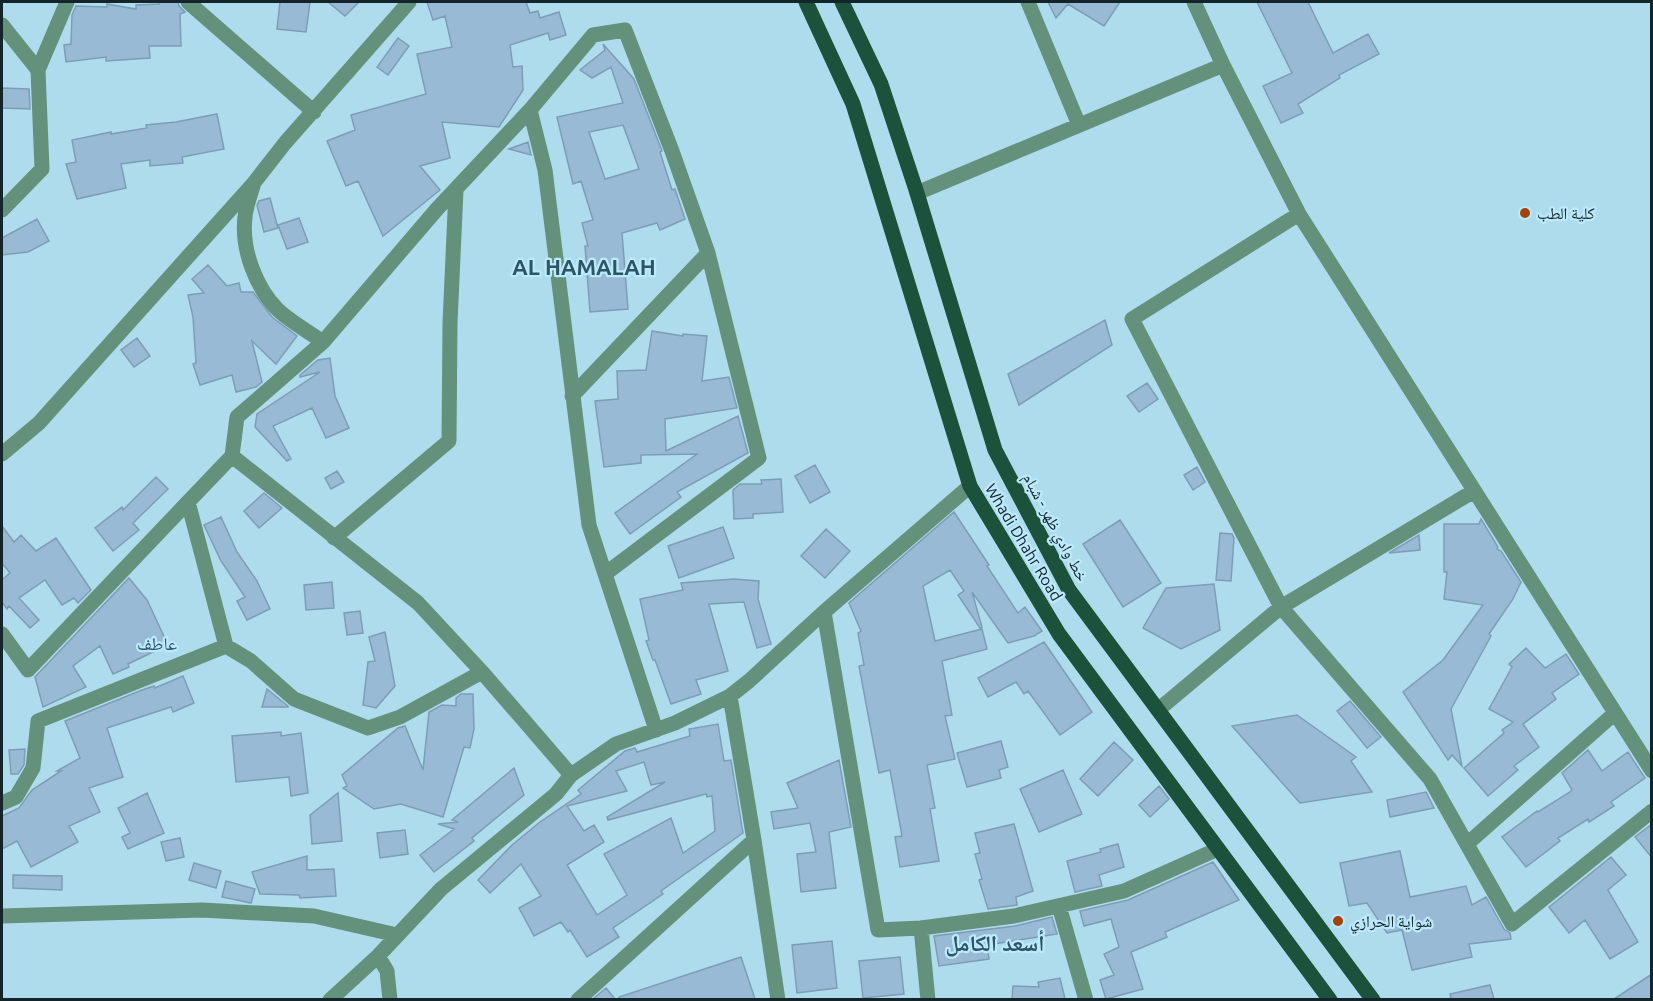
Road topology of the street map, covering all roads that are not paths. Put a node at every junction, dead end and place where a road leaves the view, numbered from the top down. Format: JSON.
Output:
{"nodes":[{"id":1,"x":67,"y":2,"type":"edge"},
{"id":2,"x":188,"y":2,"type":"edge"},
{"id":3,"x":409,"y":2,"type":"edge"},
{"id":4,"x":806,"y":2,"type":"edge"},
{"id":5,"x":842,"y":2,"type":"edge"},
{"id":6,"x":1028,"y":2,"type":"edge"},
{"id":7,"x":1194,"y":2,"type":"edge"},
{"id":8,"x":2,"y":25,"type":"edge"},
{"id":9,"x":1223,"y":65,"type":"junction"},
{"id":10,"x":38,"y":70,"type":"junction"},
{"id":11,"x":530,"y":110,"type":"junction"},
{"id":12,"x":314,"y":112,"type":"junction"},
{"id":13,"x":1079,"y":125,"type":"junction"},
{"id":14,"x":253,"y":184,"type":"junction"},
{"id":15,"x":456,"y":190,"type":"junction"},
{"id":16,"x":917,"y":193,"type":"junction"},
{"id":17,"x":2,"y":210,"type":"edge"},
{"id":18,"x":1299,"y":214,"type":"junction"},
{"id":19,"x":708,"y":253,"type":"junction"},
{"id":20,"x":323,"y":342,"type":"junction"},
{"id":21,"x":572,"y":396,"type":"junction"},
{"id":22,"x":2,"y":454,"type":"edge"},
{"id":23,"x":232,"y":456,"type":"junction"},
{"id":24,"x":970,"y":486,"type":"junction"},
{"id":25,"x":1474,"y":491,"type":"junction"},
{"id":26,"x":188,"y":501,"type":"junction"},
{"id":27,"x":334,"y":538,"type":"junction"},
{"id":28,"x":605,"y":574,"type":"junction"},
{"id":29,"x":1281,"y":607,"type":"junction"},
{"id":30,"x":824,"y":612,"type":"junction"},
{"id":31,"x":2,"y":634,"type":"edge"},
{"id":32,"x":226,"y":646,"type":"junction"},
{"id":33,"x":482,"y":672,"type":"junction"},
{"id":34,"x":730,"y":696,"type":"junction"},
{"id":35,"x":1158,"y":710,"type":"junction"},
{"id":36,"x":1615,"y":713,"type":"junction"},
{"id":37,"x":656,"y":730,"type":"junction"},
{"id":38,"x":1652,"y":771,"type":"edge"},
{"id":39,"x":571,"y":776,"type":"junction"},
{"id":40,"x":2,"y":804,"type":"edge"},
{"id":41,"x":1652,"y":811,"type":"edge"},
{"id":42,"x":754,"y":840,"type":"junction"},
{"id":43,"x":1467,"y":844,"type":"junction"},
{"id":44,"x":1218,"y":849,"type":"junction"},
{"id":45,"x":1059,"y":906,"type":"junction"},
{"id":46,"x":2,"y":916,"type":"edge"},
{"id":47,"x":921,"y":928,"type":"junction"},
{"id":48,"x":397,"y":935,"type":"junction"},
{"id":49,"x":378,"y":956,"type":"junction"},
{"id":50,"x":330,"y":999,"type":"edge"},
{"id":51,"x":390,"y":999,"type":"edge"},
{"id":52,"x":578,"y":999,"type":"edge"},
{"id":53,"x":778,"y":999,"type":"edge"},
{"id":54,"x":928,"y":999,"type":"edge"},
{"id":55,"x":1086,"y":999,"type":"edge"},
{"id":56,"x":1330,"y":999,"type":"edge"},
{"id":57,"x":1373,"y":999,"type":"edge"}],
"edges":[{"from":1,"to":10,"type":"street"},
{"from":2,"to":12,"type":"street"},
{"from":3,"to":12,"type":"street"},
{"from":4,"to":24,"type":"main road","name":"Whadi Dhahr Road"},
{"from":5,"to":16,"type":"main road","name":"خط وادي ظهر - شبام"},
{"from":6,"to":13,"type":"street"},
{"from":7,"to":9,"type":"street"},
{"from":8,"to":10,"type":"street"},
{"from":9,"to":13,"type":"street"},
{"from":9,"to":18,"type":"street"},
{"from":10,"to":17,"type":"street"},
{"from":11,"to":15,"type":"street"},
{"from":11,"to":19,"type":"street"},
{"from":11,"to":21,"type":"street"},
{"from":12,"to":14,"type":"street"},
{"from":13,"to":16,"type":"street"},
{"from":14,"to":20,"type":"street"},
{"from":14,"to":22,"type":"street"},
{"from":15,"to":20,"type":"street"},
{"from":15,"to":27,"type":"street"},
{"from":16,"to":35,"type":"main road","name":"خط وادي ظهر - شبام"},
{"from":18,"to":25,"type":"street"},
{"from":18,"to":29,"type":"street"},
{"from":19,"to":21,"type":"street"},
{"from":19,"to":28,"type":"street"},
{"from":20,"to":23,"type":"street"},
{"from":21,"to":28,"type":"street"},
{"from":23,"to":26,"type":"street"},
{"from":23,"to":27,"type":"street"},
{"from":24,"to":30,"type":"street"},
{"from":24,"to":44,"type":"main road","name":"Whadi Dhahr Road"},
{"from":25,"to":29,"type":"street"},
{"from":25,"to":36,"type":"street"},
{"from":26,"to":31,"type":"street"},
{"from":26,"to":32,"type":"street"},
{"from":27,"to":33,"type":"street"},
{"from":28,"to":37,"type":"street"},
{"from":29,"to":35,"type":"street"},
{"from":29,"to":43,"type":"street"},
{"from":30,"to":34,"type":"street"},
{"from":30,"to":47,"type":"street"},
{"from":32,"to":33,"type":"street"},
{"from":32,"to":40,"type":"street"},
{"from":33,"to":39,"type":"street"},
{"from":34,"to":37,"type":"street"},
{"from":34,"to":42,"type":"street"},
{"from":35,"to":57,"type":"main road","name":"خط وادي ظهر - شبام"},
{"from":36,"to":38,"type":"street"},
{"from":36,"to":43,"type":"street"},
{"from":37,"to":39,"type":"street"},
{"from":39,"to":48,"type":"street"},
{"from":41,"to":43,"type":"street"},
{"from":42,"to":52,"type":"street"},
{"from":42,"to":53,"type":"street"},
{"from":44,"to":45,"type":"street"},
{"from":44,"to":56,"type":"main road","name":"Whadi Dhahr Road"},
{"from":45,"to":47,"type":"street"},
{"from":45,"to":55,"type":"street"},
{"from":46,"to":48,"type":"street"},
{"from":47,"to":54,"type":"street"},
{"from":48,"to":49,"type":"street"},
{"from":49,"to":50,"type":"street"},
{"from":49,"to":51,"type":"street"}]}
